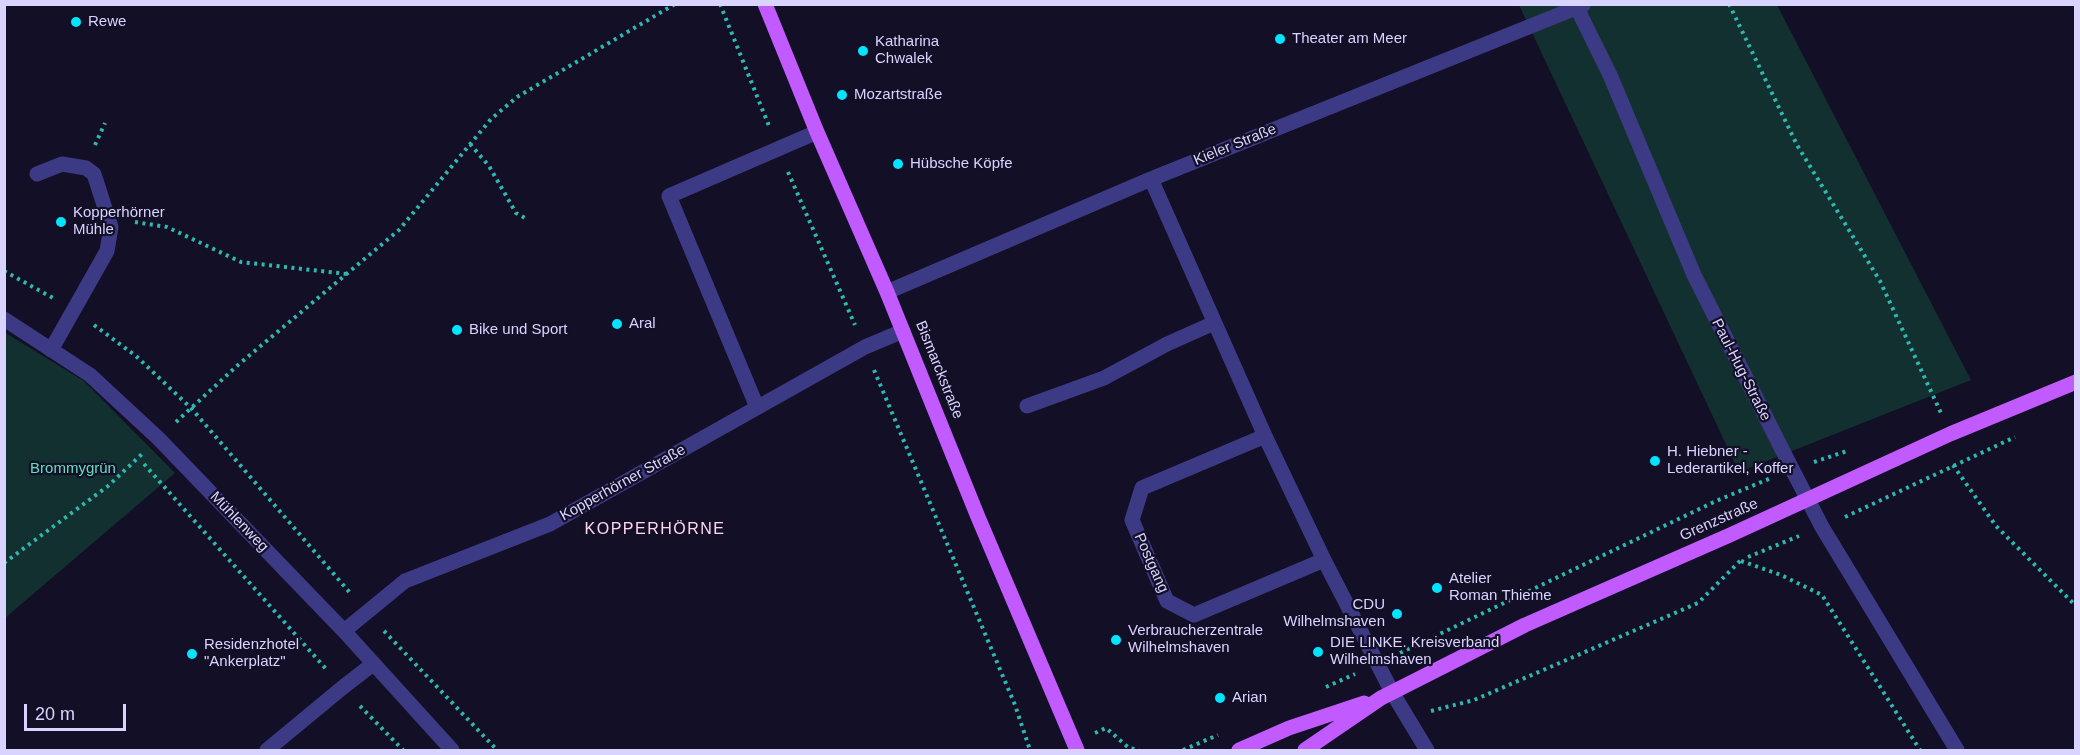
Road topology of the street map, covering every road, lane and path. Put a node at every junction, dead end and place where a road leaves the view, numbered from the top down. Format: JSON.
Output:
{"nodes":[{"id":1,"x":675,"y":4,"type":"edge"},
{"id":2,"x":720,"y":4,"type":"edge"},
{"id":3,"x":765,"y":4,"type":"edge"},
{"id":4,"x":1729,"y":4,"type":"edge"},
{"id":5,"x":1578,"y":6,"type":"edge"},
{"id":6,"x":817,"y":132,"type":"junction"},
{"id":7,"x":470,"y":144,"type":"junction"},
{"id":8,"x":778,"y":149,"type":"junction"},
{"id":9,"x":37,"y":174,"type":"dead end"},
{"id":10,"x":1151,"y":179,"type":"junction"},
{"id":11,"x":527,"y":219,"type":"dead end"},
{"id":12,"x":111,"y":227,"type":"junction"},
{"id":13,"x":4,"y":271,"type":"edge"},
{"id":14,"x":348,"y":274,"type":"junction"},
{"id":15,"x":887,"y":292,"type":"junction"},
{"id":16,"x":74,"y":311,"type":"junction"},
{"id":17,"x":4,"y":319,"type":"edge"},
{"id":18,"x":1214,"y":323,"type":"junction"},
{"id":19,"x":903,"y":331,"type":"junction"},
{"id":20,"x":865,"y":347,"type":"junction"},
{"id":21,"x":51,"y":350,"type":"junction"},
{"id":22,"x":2076,"y":382,"type":"edge"},
{"id":23,"x":1027,"y":406,"type":"dead end"},
{"id":24,"x":757,"y":407,"type":"junction"},
{"id":25,"x":191,"y":408,"type":"junction"},
{"id":26,"x":2025,"y":433,"type":"dead end"},
{"id":27,"x":1950,"y":435,"type":"junction"},
{"id":28,"x":1265,"y":436,"type":"junction"},
{"id":29,"x":158,"y":438,"type":"junction"},
{"id":30,"x":138,"y":457,"type":"junction"},
{"id":31,"x":1953,"y":465,"type":"junction"},
{"id":32,"x":1808,"y":499,"type":"junction"},
{"id":33,"x":1716,"y":501,"type":"dead end"},
{"id":34,"x":1822,"y":527,"type":"junction"},
{"id":35,"x":1730,"y":535,"type":"junction"},
{"id":36,"x":1324,"y":560,"type":"junction"},
{"id":37,"x":1740,"y":560,"type":"junction"},
{"id":38,"x":4,"y":563,"type":"edge"},
{"id":39,"x":2076,"y":606,"type":"edge"},
{"id":40,"x":366,"y":613,"type":"junction"},
{"id":41,"x":344,"y":632,"type":"junction"},
{"id":42,"x":373,"y":664,"type":"junction"},
{"id":43,"x":342,"y":688,"type":"junction"},
{"id":44,"x":1386,"y":695,"type":"junction"},
{"id":45,"x":1408,"y":717,"type":"junction"},
{"id":46,"x":267,"y":750,"type":"edge"},
{"id":47,"x":403,"y":750,"type":"edge"},
{"id":48,"x":452,"y":750,"type":"edge"},
{"id":49,"x":496,"y":750,"type":"edge"},
{"id":50,"x":1030,"y":750,"type":"edge"},
{"id":51,"x":1077,"y":750,"type":"edge"},
{"id":52,"x":1239,"y":750,"type":"edge"},
{"id":53,"x":1305,"y":750,"type":"edge"},
{"id":54,"x":1427,"y":750,"type":"edge"},
{"id":55,"x":1920,"y":750,"type":"edge"},
{"id":56,"x":1957,"y":750,"type":"edge"}],
"edges":[{"from":1,"to":7,"type":"path"},
{"from":2,"to":8,"type":"path"},
{"from":3,"to":6,"type":"main road","name":"Bismarckstraße"},
{"from":4,"to":27,"type":"path"},
{"from":5,"to":10,"type":"street","name":"Kieler Straße"},
{"from":5,"to":32,"type":"street","name":"Paul-Hug-Straße"},
{"from":6,"to":8,"type":"street"},
{"from":6,"to":15,"type":"main road","name":"Bismarckstraße"},
{"from":7,"to":11,"type":"path"},
{"from":7,"to":14,"type":"path"},
{"from":8,"to":20,"type":"path"},
{"from":8,"to":24,"type":"street"},
{"from":9,"to":12,"type":"street"},
{"from":10,"to":15,"type":"street","name":"Kieler Straße"},
{"from":10,"to":18,"type":"street"},
{"from":12,"to":14,"type":"path"},
{"from":12,"to":16,"type":"street"},
{"from":13,"to":16,"type":"path"},
{"from":14,"to":25,"type":"path"},
{"from":15,"to":19,"type":"main road","name":"Bismarckstraße"},
{"from":16,"to":21,"type":"street"},
{"from":16,"to":25,"type":"path"},
{"from":17,"to":21,"type":"street","name":"Mühlenweg"},
{"from":18,"to":23,"type":"street"},
{"from":18,"to":28,"type":"street"},
{"from":19,"to":20,"type":"street","name":"Kopperhörner Straße"},
{"from":19,"to":51,"type":"main road","name":"Bismarckstraße"},
{"from":20,"to":24,"type":"street","name":"Kopperhörner Straße"},
{"from":20,"to":50,"type":"path"},
{"from":21,"to":29,"type":"street","name":"Mühlenweg"},
{"from":22,"to":27,"type":"main road","name":"Grenzstraße"},
{"from":24,"to":40,"type":"street","name":"Kopperhörner Straße"},
{"from":25,"to":29,"type":"path"},
{"from":25,"to":40,"type":"path"},
{"from":26,"to":31,"type":"path"},
{"from":27,"to":32,"type":"main road","name":"Grenzstraße"},
{"from":28,"to":36,"type":"street"},
{"from":28,"to":36,"type":"street","name":"Postgang"},
{"from":29,"to":30,"type":"path"},
{"from":29,"to":41,"type":"street","name":"Mühlenweg"},
{"from":30,"to":38,"type":"path"},
{"from":30,"to":43,"type":"path"},
{"from":31,"to":34,"type":"path"},
{"from":31,"to":39,"type":"path"},
{"from":32,"to":34,"type":"street","name":"Paul-Hug-Straße"},
{"from":32,"to":35,"type":"main road","name":"Grenzstraße"},
{"from":33,"to":35,"type":"path"},
{"from":34,"to":37,"type":"path"},
{"from":34,"to":56,"type":"street","name":"Paul-Hug-Straße"},
{"from":35,"to":37,"type":"path"},
{"from":35,"to":44,"type":"main road","name":"Grenzstraße"},
{"from":36,"to":44,"type":"street"},
{"from":37,"to":45,"type":"path"},
{"from":37,"to":55,"type":"path"},
{"from":40,"to":41,"type":"street","name":"Kopperhörner Straße"},
{"from":40,"to":49,"type":"path"},
{"from":41,"to":42,"type":"street","name":"Mühlenweg"},
{"from":42,"to":43,"type":"street"},
{"from":42,"to":48,"type":"street","name":"Mühlenweg"},
{"from":43,"to":46,"type":"street"},
{"from":43,"to":47,"type":"path"},
{"from":44,"to":45,"type":"street"},
{"from":44,"to":52,"type":"main road","name":"Grenzstraße"},
{"from":44,"to":53,"type":"main road","name":"Grenzstraße"},
{"from":45,"to":54,"type":"street"}]}
